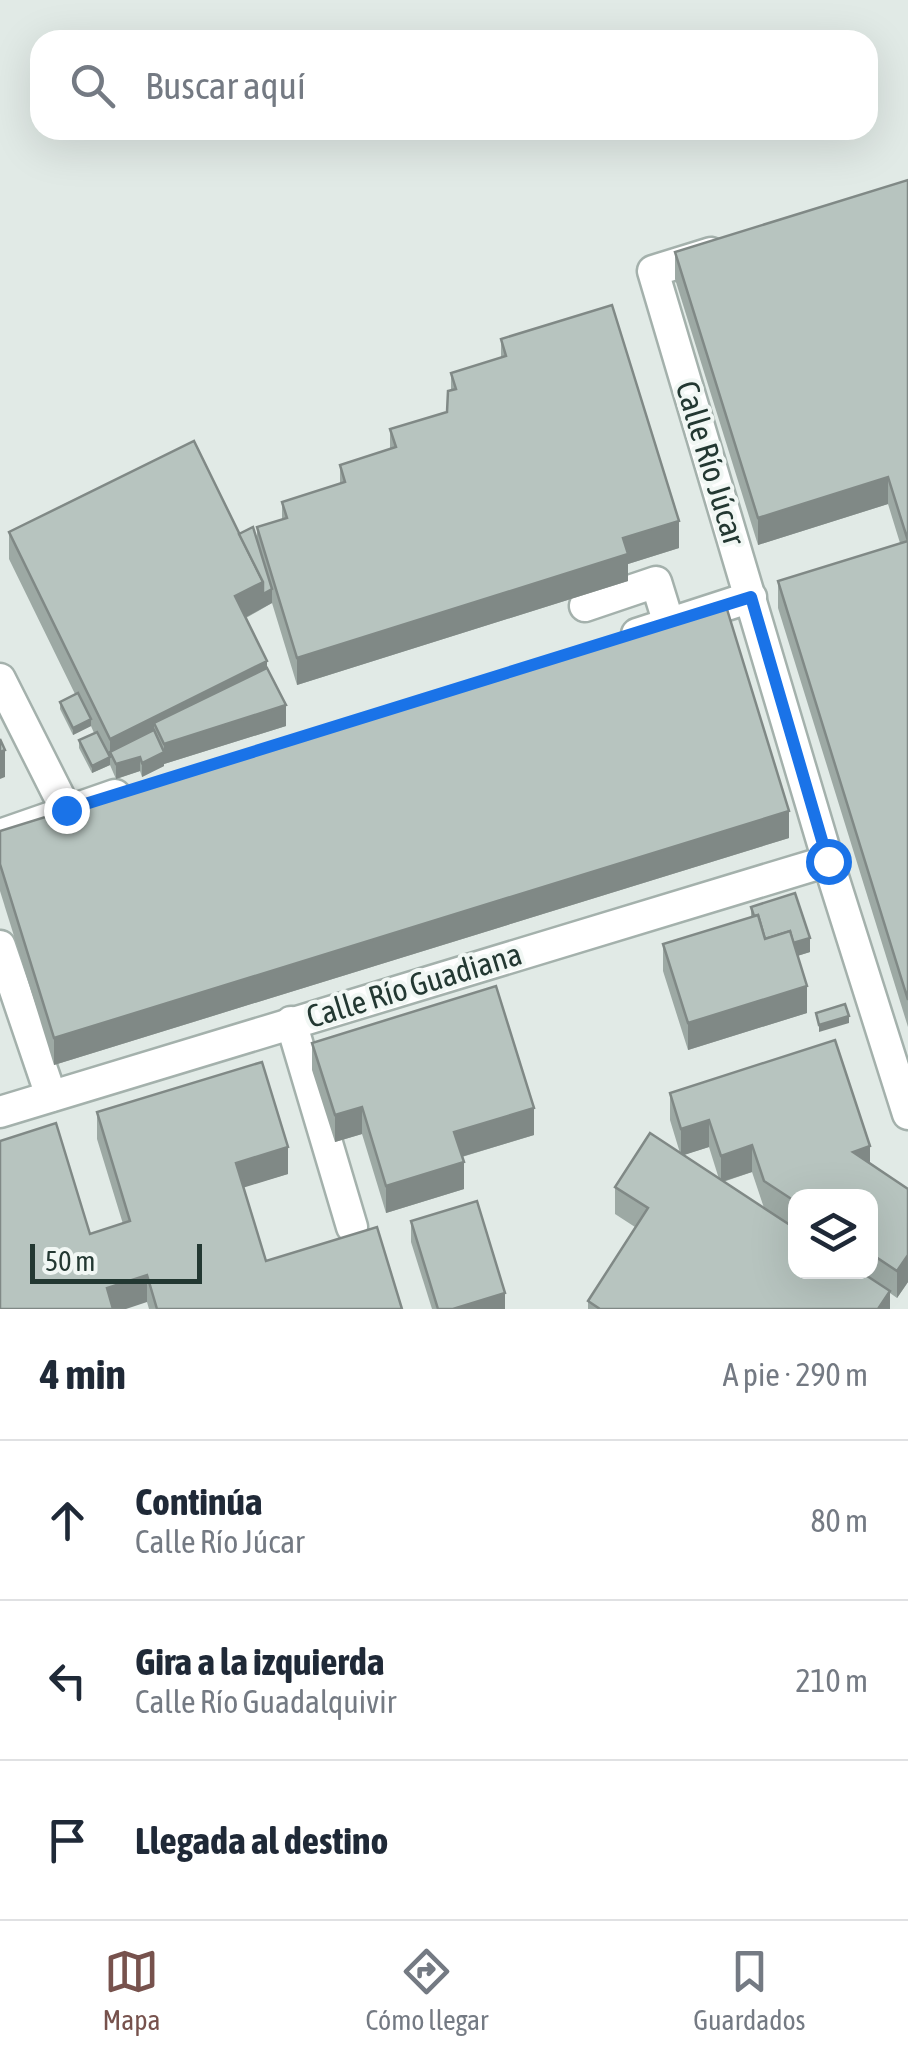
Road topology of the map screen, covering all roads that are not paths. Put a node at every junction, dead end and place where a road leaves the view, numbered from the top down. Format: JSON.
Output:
{"nodes":[{"id":1,"x":744,"y":242,"type":"edge"},
{"id":2,"x":751,"y":597,"type":"junction"},
{"id":3,"x":584,"y":606,"type":"dead end"},
{"id":4,"x":669,"y":624,"type":"junction"},
{"id":5,"x":614,"y":641,"type":"edge"},
{"id":6,"x":0,"y":679,"type":"edge"},
{"id":7,"x":151,"y":784,"type":"edge"},
{"id":8,"x":66,"y":810,"type":"junction"},
{"id":9,"x":0,"y":835,"type":"edge"},
{"id":10,"x":828,"y":861,"type":"junction"},
{"id":11,"x":0,"y":946,"type":"edge"},
{"id":12,"x":291,"y":1022,"type":"junction"},
{"id":13,"x":52,"y":1096,"type":"junction"},
{"id":14,"x":0,"y":1112,"type":"edge"},
{"id":15,"x":908,"y":1114,"type":"edge"},
{"id":16,"x":352,"y":1227,"type":"dead end"}],
"edges":[{"from":1,"to":2,"type":"street","name":"Calle Río Júcar"},
{"from":2,"to":4,"type":"street"},
{"from":2,"to":10,"type":"street","name":"Calle Río Júcar"},
{"from":3,"to":4,"type":"street"},
{"from":4,"to":5,"type":"street"},
{"from":6,"to":8,"type":"street"},
{"from":7,"to":8,"type":"street"},
{"from":8,"to":9,"type":"street"},
{"from":10,"to":12,"type":"street","name":"Calle Río Guadiana"},
{"from":10,"to":15,"type":"street","name":"Calle Río Júcar"},
{"from":11,"to":13,"type":"street"},
{"from":12,"to":13,"type":"street","name":"Calle Río Guadiana"},
{"from":12,"to":16,"type":"street"},
{"from":13,"to":14,"type":"street","name":"Calle Río Guadiana"}]}
